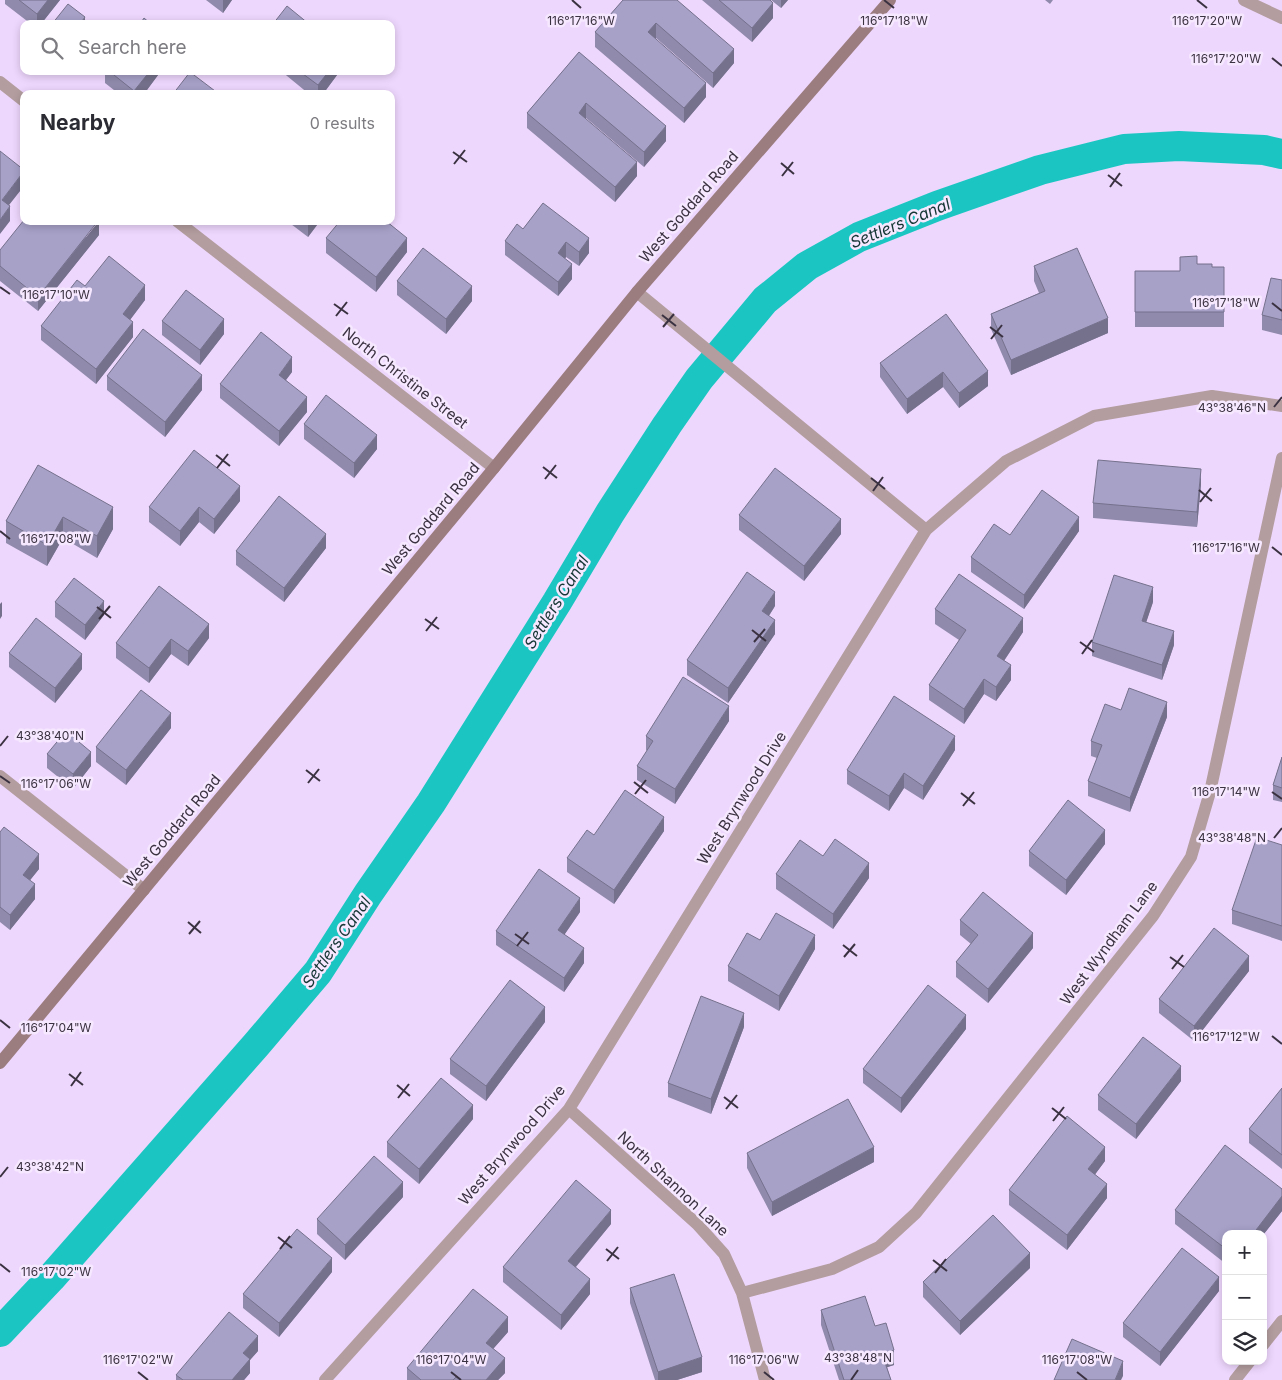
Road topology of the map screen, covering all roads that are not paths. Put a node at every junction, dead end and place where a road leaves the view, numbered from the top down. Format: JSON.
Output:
{"nodes":[{"id":1,"x":890,"y":0,"type":"edge"},
{"id":2,"x":1244,"y":0,"type":"edge"},
{"id":3,"x":1282,"y":18,"type":"edge"},
{"id":4,"x":0,"y":82,"type":"edge"},
{"id":5,"x":20,"y":98,"type":"edge"},
{"id":6,"x":183,"y":225,"type":"edge"},
{"id":7,"x":637,"y":292,"type":"junction"},
{"id":8,"x":1282,"y":406,"type":"edge"},
{"id":9,"x":1282,"y":458,"type":"edge"},
{"id":10,"x":494,"y":468,"type":"junction"},
{"id":11,"x":926,"y":530,"type":"junction"},
{"id":12,"x":0,"y":776,"type":"edge"},
{"id":13,"x":144,"y":890,"type":"junction"},
{"id":14,"x":0,"y":1063,"type":"edge"},
{"id":15,"x":569,"y":1109,"type":"junction"},
{"id":16,"x":742,"y":1293,"type":"junction"},
{"id":17,"x":1282,"y":1321,"type":"edge"},
{"id":18,"x":1267,"y":1340,"type":"edge"},
{"id":19,"x":1247,"y":1365,"type":"edge"},
{"id":20,"x":325,"y":1380,"type":"edge"},
{"id":21,"x":765,"y":1380,"type":"edge"},
{"id":22,"x":1235,"y":1380,"type":"edge"}],
"edges":[{"from":1,"to":7,"type":"street","name":"West Goddard Road"},
{"from":2,"to":3,"type":"street"},
{"from":4,"to":5,"type":"street"},
{"from":6,"to":10,"type":"street","name":"North Christine Street"},
{"from":7,"to":10,"type":"street","name":"West Goddard Road"},
{"from":7,"to":11,"type":"street"},
{"from":8,"to":11,"type":"street","name":"West Brynwood Drive"},
{"from":9,"to":16,"type":"street","name":"West Wyndham Lane"},
{"from":10,"to":13,"type":"street","name":"West Goddard Road"},
{"from":11,"to":15,"type":"street","name":"West Brynwood Drive"},
{"from":12,"to":13,"type":"street"},
{"from":13,"to":14,"type":"street","name":"West Goddard Road"},
{"from":15,"to":16,"type":"street","name":"North Shannon Lane"},
{"from":15,"to":20,"type":"street","name":"West Brynwood Drive"},
{"from":16,"to":21,"type":"street","name":"North Shannon Lane"},
{"from":17,"to":18,"type":"street"},
{"from":19,"to":22,"type":"street"}]}
